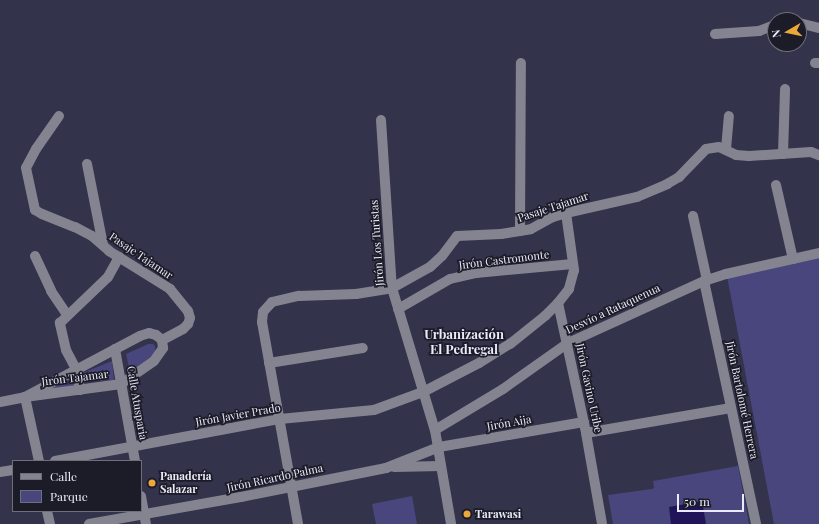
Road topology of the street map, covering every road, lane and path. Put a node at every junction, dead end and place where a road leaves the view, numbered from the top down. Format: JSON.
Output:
{"nodes":[{"id":1,"x":807,"y":25,"type":"edge"},
{"id":2,"x":767,"y":28,"type":"edge"},
{"id":3,"x":819,"y":28,"type":"edge"},
{"id":4,"x":716,"y":34,"type":"dead end"},
{"id":5,"x":521,"y":63,"type":"dead end"},
{"id":6,"x":785,"y":89,"type":"dead end"},
{"id":7,"x":59,"y":116,"type":"dead end"},
{"id":8,"x":730,"y":116,"type":"dead end"},
{"id":9,"x":381,"y":120,"type":"dead end"},
{"id":10,"x":726,"y":149,"type":"junction"},
{"id":11,"x":783,"y":154,"type":"junction"},
{"id":12,"x":819,"y":154,"type":"edge"},
{"id":13,"x":87,"y":164,"type":"dead end"},
{"id":14,"x":776,"y":185,"type":"dead end"},
{"id":15,"x":566,"y":213,"type":"junction"},
{"id":16,"x":693,"y":216,"type":"dead end"},
{"id":17,"x":520,"y":231,"type":"junction"},
{"id":18,"x":103,"y":246,"type":"junction"},
{"id":19,"x":819,"y":253,"type":"edge"},
{"id":20,"x":35,"y":256,"type":"dead end"},
{"id":21,"x":119,"y":257,"type":"junction"},
{"id":22,"x":793,"y":259,"type":"junction"},
{"id":23,"x":574,"y":264,"type":"junction"},
{"id":24,"x":706,"y":280,"type":"junction"},
{"id":25,"x":392,"y":288,"type":"junction"},
{"id":26,"x":558,"y":303,"type":"junction"},
{"id":27,"x":398,"y":309,"type":"junction"},
{"id":28,"x":67,"y":315,"type":"junction"},
{"id":29,"x":568,"y":343,"type":"junction"},
{"id":30,"x":162,"y":344,"type":"junction"},
{"id":31,"x":363,"y":348,"type":"dead end"},
{"id":32,"x":115,"y":349,"type":"junction"},
{"id":33,"x":268,"y":363,"type":"junction"},
{"id":34,"x":76,"y":369,"type":"junction"},
{"id":35,"x":121,"y":384,"type":"junction"},
{"id":36,"x":80,"y":390,"type":"junction"},
{"id":37,"x":423,"y":392,"type":"junction"},
{"id":38,"x":25,"y":397,"type":"junction"},
{"id":39,"x":0,"y":402,"type":"edge"},
{"id":40,"x":731,"y":408,"type":"junction"},
{"id":41,"x":280,"y":419,"type":"junction"},
{"id":42,"x":584,"y":422,"type":"junction"},
{"id":43,"x":435,"y":430,"type":"junction"},
{"id":44,"x":586,"y":433,"type":"junction"},
{"id":45,"x":132,"y":446,"type":"junction"},
{"id":46,"x":439,"y":447,"type":"junction"},
{"id":47,"x":39,"y":460,"type":"edge"},
{"id":48,"x":60,"y":460,"type":"edge"},
{"id":49,"x":135,"y":460,"type":"edge"},
{"id":50,"x":441,"y":466,"type":"junction"},
{"id":51,"x":386,"y":468,"type":"junction"},
{"id":52,"x":12,"y":470,"type":"edge"},
{"id":53,"x":0,"y":472,"type":"edge"},
{"id":54,"x":291,"y":486,"type":"junction"},
{"id":55,"x":142,"y":502,"type":"edge"},
{"id":56,"x":48,"y":512,"type":"edge"},
{"id":57,"x":145,"y":519,"type":"edge"},
{"id":58,"x":296,"y":523,"type":"edge"},
{"id":59,"x":50,"y":524,"type":"edge"},
{"id":60,"x":89,"y":524,"type":"edge"},
{"id":61,"x":451,"y":524,"type":"edge"},
{"id":62,"x":602,"y":524,"type":"edge"},
{"id":63,"x":756,"y":524,"type":"edge"}],
"edges":[{"from":1,"to":3,"type":"street"},
{"from":2,"to":4,"type":"street"},
{"from":5,"to":17,"type":"street"},
{"from":6,"to":11,"type":"street"},
{"from":7,"to":18,"type":"street","name":"Pasaje Tajamar"},
{"from":8,"to":10,"type":"street"},
{"from":9,"to":25,"type":"street","name":"Jirón Los Turistas"},
{"from":10,"to":11,"type":"street","name":"Pasaje Tajamar"},
{"from":10,"to":15,"type":"street","name":"Pasaje Tajamar"},
{"from":11,"to":12,"type":"street","name":"Pasaje Tajamar"},
{"from":13,"to":18,"type":"street"},
{"from":14,"to":22,"type":"street"},
{"from":15,"to":17,"type":"street","name":"Pasaje Tajamar"},
{"from":15,"to":23,"type":"street"},
{"from":16,"to":24,"type":"street","name":"Jirón Bartolomé Herrera"},
{"from":17,"to":25,"type":"street","name":"Pasaje Tajamar"},
{"from":18,"to":21,"type":"street","name":"Pasaje Tajamar"},
{"from":19,"to":22,"type":"street","name":"Desvío a Rataquenua"},
{"from":20,"to":28,"type":"street"},
{"from":21,"to":28,"type":"street"},
{"from":21,"to":30,"type":"street","name":"Pasaje Tajamar"},
{"from":22,"to":24,"type":"street","name":"Desvío a Rataquenua"},
{"from":23,"to":26,"type":"street"},
{"from":23,"to":27,"type":"street","name":"Jirón Castromonte"},
{"from":24,"to":29,"type":"street","name":"Desvío a Rataquenua"},
{"from":24,"to":40,"type":"street","name":"Jirón Bartolomé Herrera"},
{"from":25,"to":27,"type":"street","name":"Jirón Los Turistas"},
{"from":25,"to":33,"type":"street","name":"Pasaje Tajamar"},
{"from":26,"to":29,"type":"street","name":"Jirón Gavino Uribe"},
{"from":26,"to":37,"type":"street","name":"Jirón Javier Prado"},
{"from":27,"to":37,"type":"street","name":"Jirón Los Turistas"},
{"from":28,"to":34,"type":"street"},
{"from":29,"to":42,"type":"street","name":"Jirón Gavino Uribe"},
{"from":29,"to":43,"type":"street","name":"Desvío a Rataquenua"},
{"from":30,"to":32,"type":"street"},
{"from":30,"to":35,"type":"street","name":"Jirón Tajamar"},
{"from":31,"to":33,"type":"street"},
{"from":32,"to":34,"type":"street"},
{"from":32,"to":35,"type":"street","name":"Calle Atusparia"},
{"from":33,"to":41,"type":"street"},
{"from":34,"to":36,"type":"street"},
{"from":34,"to":38,"type":"street"},
{"from":35,"to":36,"type":"street","name":"Jirón Tajamar"},
{"from":35,"to":45,"type":"street","name":"Calle Atusparia"},
{"from":36,"to":38,"type":"street","name":"Jirón Tajamar"},
{"from":37,"to":41,"type":"street","name":"Jirón Javier Prado"},
{"from":37,"to":43,"type":"street","name":"Jirón Los Turistas"},
{"from":38,"to":39,"type":"street","name":"Jirón Tajamar"},
{"from":38,"to":47,"type":"street"},
{"from":40,"to":44,"type":"street"},
{"from":40,"to":63,"type":"street","name":"Jirón Bartolomé Herrera"},
{"from":41,"to":45,"type":"street","name":"Jirón Javier Prado"},
{"from":41,"to":54,"type":"street"},
{"from":42,"to":44,"type":"street","name":"Jirón Gavino Uribe"},
{"from":42,"to":46,"type":"street","name":"Jirón Aija"},
{"from":43,"to":46,"type":"street","name":"Jirón Los Turistas"},
{"from":44,"to":62,"type":"street","name":"Jirón Gavino Uribe"},
{"from":45,"to":48,"type":"street","name":"Jirón Javier Prado"},
{"from":45,"to":49,"type":"street","name":"Calle Atusparia"},
{"from":46,"to":50,"type":"street","name":"Jirón Los Turistas"},
{"from":46,"to":51,"type":"street","name":"Jirón Ricardo Palma"},
{"from":50,"to":51,"type":"street"},
{"from":50,"to":61,"type":"street","name":"Jirón Los Turistas"},
{"from":51,"to":54,"type":"street","name":"Jirón Ricardo Palma"},
{"from":52,"to":53,"type":"street"},
{"from":54,"to":57,"type":"street","name":"Jirón Ricardo Palma"},
{"from":54,"to":58,"type":"street"},
{"from":55,"to":57,"type":"street"},
{"from":56,"to":59,"type":"street"},
{"from":57,"to":60,"type":"street","name":"Jirón Ricardo Palma"}]}
